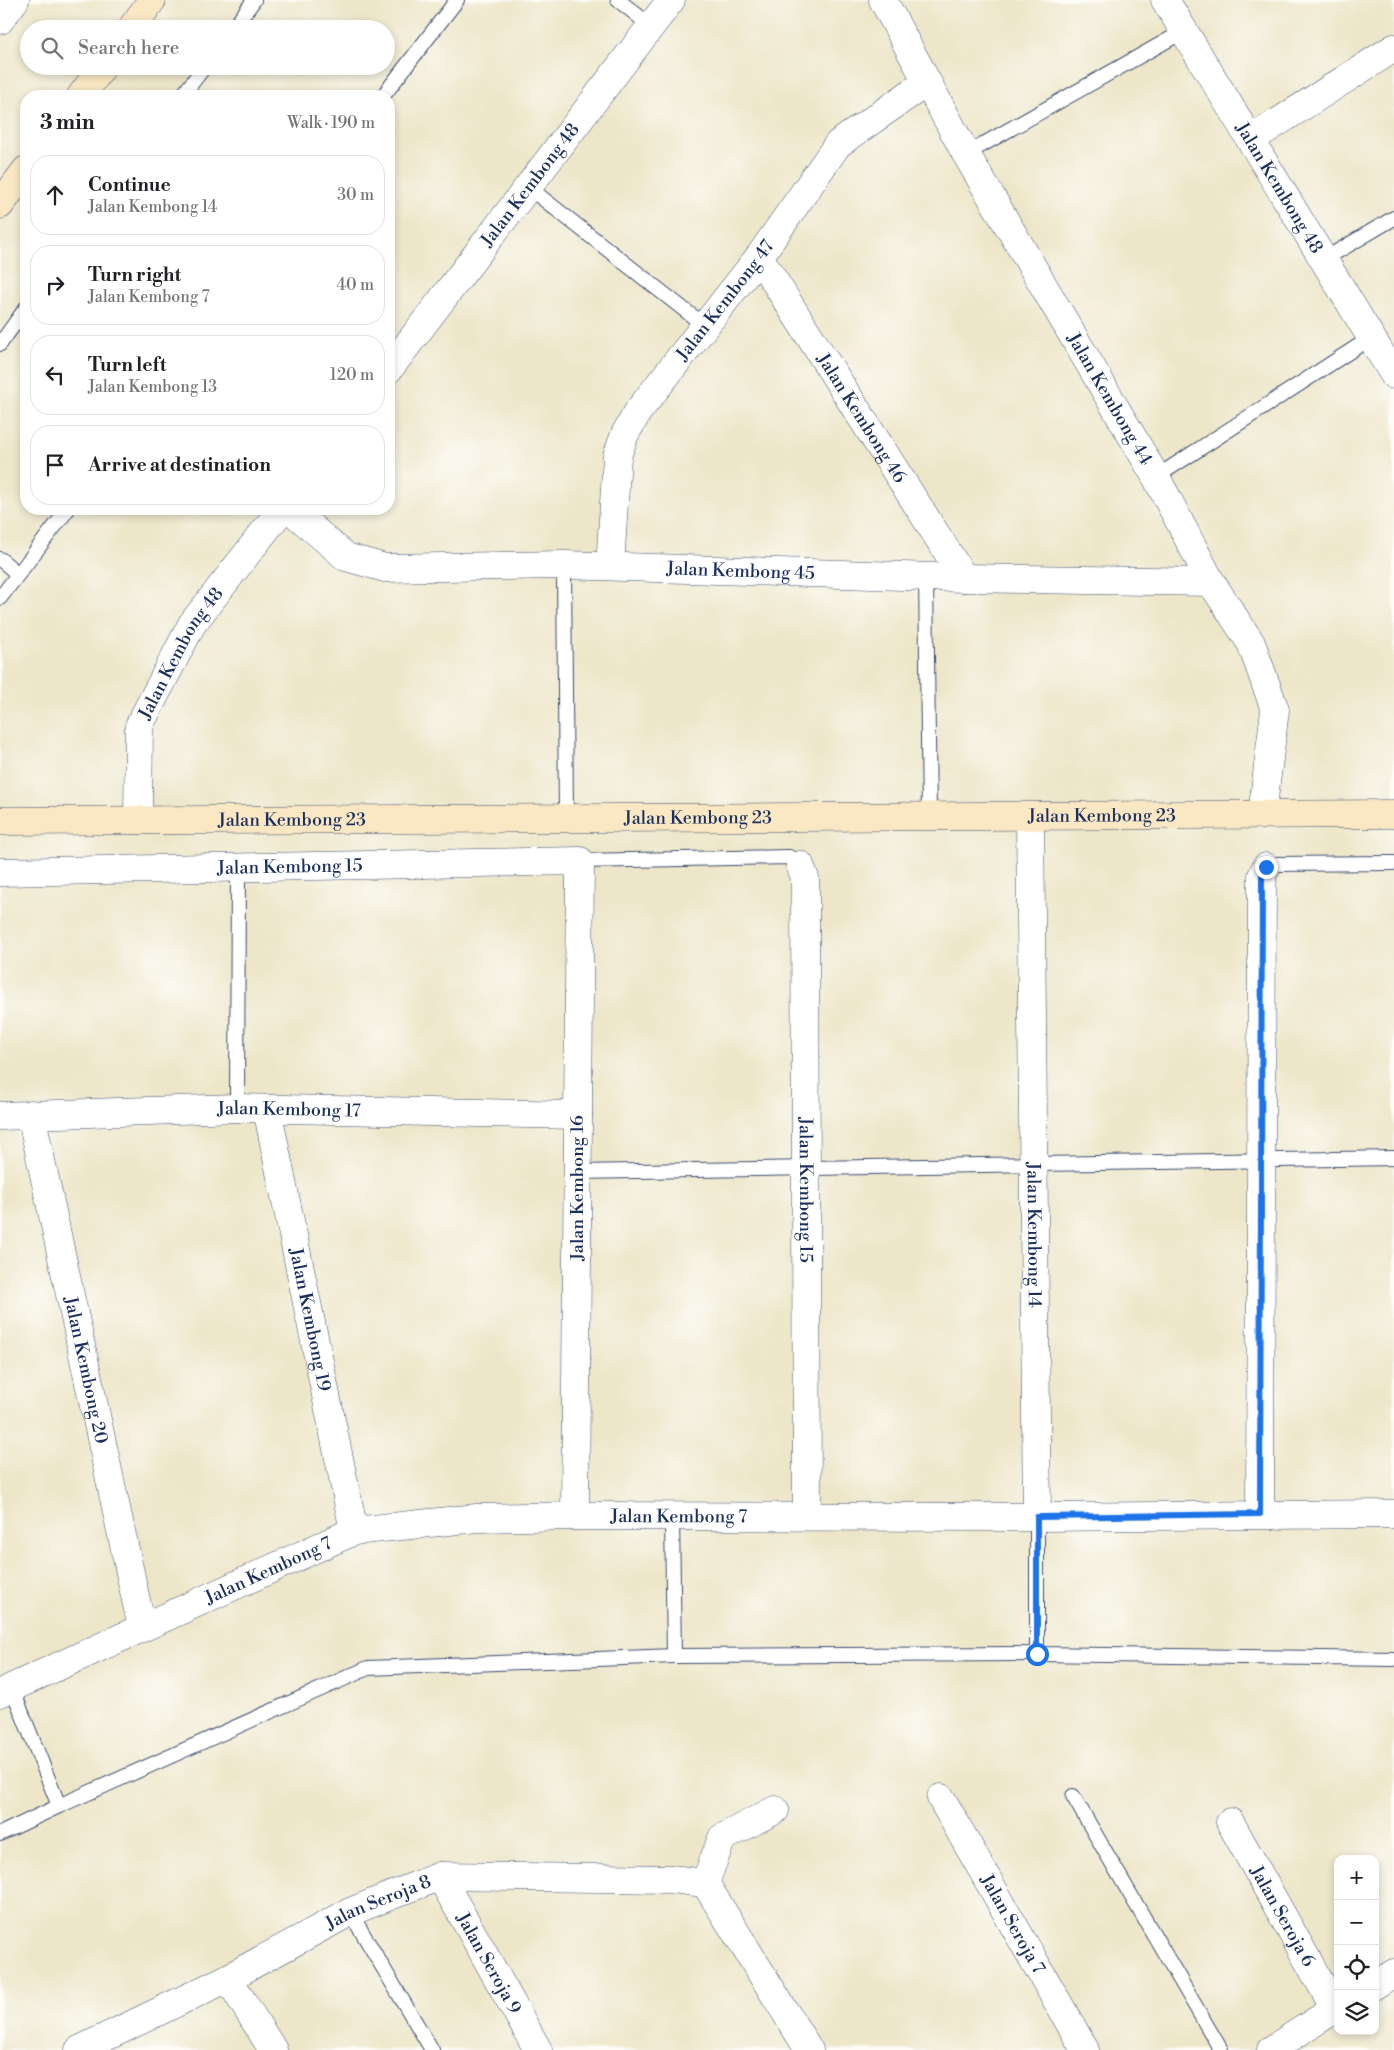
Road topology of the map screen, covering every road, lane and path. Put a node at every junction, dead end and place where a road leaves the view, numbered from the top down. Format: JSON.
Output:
{"nodes":[{"id":1,"x":15,"y":0,"type":"edge"},
{"id":2,"x":152,"y":0,"type":"edge"},
{"id":3,"x":254,"y":0,"type":"edge"},
{"id":4,"x":457,"y":0,"type":"edge"},
{"id":5,"x":618,"y":0,"type":"edge"},
{"id":6,"x":671,"y":0,"type":"edge"},
{"id":7,"x":884,"y":0,"type":"edge"},
{"id":8,"x":1167,"y":1,"type":"edge"},
{"id":9,"x":0,"y":20,"type":"edge"},
{"id":10,"x":138,"y":20,"type":"edge"},
{"id":11,"x":240,"y":20,"type":"edge"},
{"id":12,"x":651,"y":26,"type":"junction"},
{"id":13,"x":1184,"y":32,"type":"junction"},
{"id":14,"x":1394,"y":48,"type":"edge"},
{"id":15,"x":96,"y":75,"type":"edge"},
{"id":16,"x":198,"y":75,"type":"edge"},
{"id":17,"x":927,"y":82,"type":"junction"},
{"id":18,"x":85,"y":90,"type":"edge"},
{"id":19,"x":187,"y":90,"type":"edge"},
{"id":20,"x":388,"y":90,"type":"edge"},
{"id":21,"x":1250,"y":140,"type":"junction"},
{"id":22,"x":966,"y":154,"type":"junction"},
{"id":23,"x":20,"y":178,"type":"edge"},
{"id":24,"x":528,"y":187,"type":"junction"},
{"id":25,"x":0,"y":205,"type":"edge"},
{"id":26,"x":1394,"y":218,"type":"edge"},
{"id":27,"x":760,"y":257,"type":"junction"},
{"id":28,"x":1323,"y":260,"type":"junction"},
{"id":29,"x":20,"y":316,"type":"edge"},
{"id":30,"x":705,"y":326,"type":"junction"},
{"id":31,"x":1372,"y":337,"type":"junction"},
{"id":32,"x":0,"y":344,"type":"edge"},
{"id":33,"x":395,"y":360,"type":"edge"},
{"id":34,"x":1394,"y":375,"type":"edge"},
{"id":35,"x":1156,"y":478,"type":"junction"},
{"id":36,"x":63,"y":515,"type":"edge"},
{"id":37,"x":277,"y":515,"type":"edge"},
{"id":38,"x":297,"y":515,"type":"edge"},
{"id":39,"x":0,"y":559,"type":"edge"},
{"id":40,"x":564,"y":565,"type":"junction"},
{"id":41,"x":610,"y":566,"type":"junction"},
{"id":42,"x":18,"y":574,"type":"junction"},
{"id":43,"x":926,"y":577,"type":"junction"},
{"id":44,"x":964,"y":578,"type":"junction"},
{"id":45,"x":1211,"y":582,"type":"junction"},
{"id":46,"x":0,"y":598,"type":"edge"},
{"id":47,"x":1394,"y":814,"type":"edge"},
{"id":48,"x":929,"y":815,"type":"junction"},
{"id":49,"x":1262,"y":815,"type":"junction"},
{"id":50,"x":1030,"y":816,"type":"junction"},
{"id":51,"x":566,"y":817,"type":"junction"},
{"id":52,"x":138,"y":820,"type":"junction"},
{"id":53,"x":0,"y":821,"type":"edge"},
{"id":54,"x":580,"y":861,"type":"junction"},
{"id":55,"x":1394,"y":863,"type":"edge"},
{"id":56,"x":800,"y":865,"type":"joint"},
{"id":57,"x":238,"y":867,"type":"junction"},
{"id":58,"x":1266,"y":867,"type":"joint"},
{"id":59,"x":0,"y":872,"type":"edge"},
{"id":60,"x":237,"y":1108,"type":"junction"},
{"id":61,"x":267,"y":1109,"type":"junction"},
{"id":62,"x":32,"y":1114,"type":"junction"},
{"id":63,"x":578,"y":1115,"type":"junction"},
{"id":64,"x":0,"y":1116,"type":"edge"},
{"id":65,"x":1394,"y":1158,"type":"edge"},
{"id":66,"x":1262,"y":1160,"type":"junction"},
{"id":67,"x":1033,"y":1164,"type":"junction"},
{"id":68,"x":806,"y":1168,"type":"junction"},
{"id":69,"x":577,"y":1172,"type":"junction"},
{"id":70,"x":1260,"y":1514,"type":"junction"},
{"id":71,"x":1394,"y":1514,"type":"edge"},
{"id":72,"x":575,"y":1516,"type":"junction"},
{"id":73,"x":807,"y":1516,"type":"junction"},
{"id":74,"x":1037,"y":1517,"type":"junction"},
{"id":75,"x":672,"y":1518,"type":"junction"},
{"id":76,"x":354,"y":1531,"type":"junction"},
{"id":77,"x":142,"y":1628,"type":"junction"},
{"id":78,"x":1037,"y":1654,"type":"junction"},
{"id":79,"x":674,"y":1656,"type":"junction"},
{"id":80,"x":1394,"y":1659,"type":"edge"},
{"id":81,"x":6,"y":1690,"type":"edge"},
{"id":82,"x":1074,"y":1796,"type":"dead end"},
{"id":83,"x":941,"y":1798,"type":"dead end"},
{"id":84,"x":59,"y":1806,"type":"junction"},
{"id":85,"x":775,"y":1810,"type":"dead end"},
{"id":86,"x":1230,"y":1822,"type":"dead end"},
{"id":87,"x":0,"y":1834,"type":"edge"},
{"id":88,"x":440,"y":1876,"type":"junction"},
{"id":89,"x":705,"y":1883,"type":"junction"},
{"id":90,"x":350,"y":1912,"type":"junction"},
{"id":91,"x":1394,"y":1973,"type":"edge"},
{"id":92,"x":228,"y":1978,"type":"junction"},
{"id":93,"x":1379,"y":1982,"type":"edge"},
{"id":94,"x":1334,"y":2004,"type":"edge"},
{"id":95,"x":1334,"y":2009,"type":"edge"},
{"id":96,"x":79,"y":2050,"type":"edge"},
{"id":97,"x":273,"y":2050,"type":"edge"},
{"id":98,"x":432,"y":2050,"type":"edge"},
{"id":99,"x":538,"y":2050,"type":"edge"},
{"id":100,"x":809,"y":2050,"type":"edge"},
{"id":101,"x":1085,"y":2050,"type":"edge"},
{"id":102,"x":1221,"y":2050,"type":"edge"},
{"id":103,"x":1271,"y":2050,"type":"edge"}],
"edges":[{"from":1,"to":9,"type":"street"},
{"from":2,"to":10,"type":"street"},
{"from":3,"to":11,"type":"lane"},
{"from":4,"to":20,"type":"lane"},
{"from":5,"to":12,"type":"lane"},
{"from":6,"to":12,"type":"street","name":"Jalan Kembong 48"},
{"from":7,"to":17,"type":"street","name":"Jalan Kembong 44"},
{"from":8,"to":13,"type":"street","name":"Jalan Kembong 48"},
{"from":12,"to":24,"type":"street","name":"Jalan Kembong 48"},
{"from":13,"to":21,"type":"street","name":"Jalan Kembong 48"},
{"from":13,"to":22,"type":"lane"},
{"from":14,"to":21,"type":"street"},
{"from":15,"to":18,"type":"street"},
{"from":16,"to":19,"type":"lane"},
{"from":17,"to":22,"type":"street","name":"Jalan Kembong 44"},
{"from":17,"to":27,"type":"street","name":"Jalan Kembong 47"},
{"from":21,"to":28,"type":"street","name":"Jalan Kembong 48"},
{"from":22,"to":35,"type":"street","name":"Jalan Kembong 44"},
{"from":23,"to":25,"type":"street"},
{"from":24,"to":30,"type":"lane"},
{"from":24,"to":33,"type":"street","name":"Jalan Kembong 48"},
{"from":26,"to":28,"type":"lane"},
{"from":27,"to":30,"type":"street","name":"Jalan Kembong 47"},
{"from":27,"to":44,"type":"street","name":"Jalan Kembong 46"},
{"from":28,"to":31,"type":"street","name":"Jalan Kembong 48"},
{"from":29,"to":32,"type":"lane"},
{"from":30,"to":41,"type":"street","name":"Jalan Kembong 47"},
{"from":31,"to":34,"type":"street","name":"Jalan Kembong 48"},
{"from":31,"to":35,"type":"lane"},
{"from":35,"to":45,"type":"street","name":"Jalan Kembong 44"},
{"from":36,"to":42,"type":"lane"},
{"from":37,"to":52,"type":"street","name":"Jalan Kembong 48"},
{"from":38,"to":40,"type":"street","name":"Jalan Kembong 45"},
{"from":39,"to":42,"type":"lane"},
{"from":40,"to":41,"type":"street","name":"Jalan Kembong 45"},
{"from":40,"to":51,"type":"lane"},
{"from":41,"to":43,"type":"street","name":"Jalan Kembong 45"},
{"from":42,"to":46,"type":"lane"},
{"from":43,"to":44,"type":"street","name":"Jalan Kembong 45"},
{"from":43,"to":48,"type":"lane"},
{"from":44,"to":45,"type":"street","name":"Jalan Kembong 45"},
{"from":45,"to":49,"type":"street","name":"Jalan Kembong 44"},
{"from":47,"to":49,"type":"street","name":"Jalan Kembong 23"},
{"from":48,"to":50,"type":"street","name":"Jalan Kembong 23"},
{"from":48,"to":51,"type":"street","name":"Jalan Kembong 23"},
{"from":49,"to":50,"type":"street","name":"Jalan Kembong 23"},
{"from":50,"to":67,"type":"street","name":"Jalan Kembong 14"},
{"from":51,"to":52,"type":"street","name":"Jalan Kembong 23"},
{"from":52,"to":53,"type":"street","name":"Jalan Kembong 23"},
{"from":54,"to":56,"type":"lane"},
{"from":54,"to":57,"type":"street","name":"Jalan Kembong 15"},
{"from":54,"to":63,"type":"street","name":"Jalan Kembong 16"},
{"from":55,"to":58,"type":"lane"},
{"from":56,"to":68,"type":"street","name":"Jalan Kembong 15"},
{"from":57,"to":59,"type":"street","name":"Jalan Kembong 15"},
{"from":57,"to":60,"type":"lane"},
{"from":58,"to":66,"type":"street"},
{"from":60,"to":61,"type":"street","name":"Jalan Kembong 17"},
{"from":60,"to":62,"type":"street","name":"Jalan Kembong 17"},
{"from":61,"to":63,"type":"street","name":"Jalan Kembong 17"},
{"from":61,"to":76,"type":"street","name":"Jalan Kembong 19"},
{"from":62,"to":64,"type":"street","name":"Jalan Kembong 17"},
{"from":62,"to":77,"type":"street","name":"Jalan Kembong 20"},
{"from":63,"to":69,"type":"street","name":"Jalan Kembong 16"},
{"from":65,"to":66,"type":"lane"},
{"from":66,"to":67,"type":"lane"},
{"from":66,"to":70,"type":"street"},
{"from":67,"to":68,"type":"lane"},
{"from":67,"to":74,"type":"street","name":"Jalan Kembong 14"},
{"from":68,"to":69,"type":"lane"},
{"from":68,"to":73,"type":"street","name":"Jalan Kembong 15"},
{"from":69,"to":72,"type":"street","name":"Jalan Kembong 16"},
{"from":70,"to":71,"type":"street","name":"Jalan Kembong 7"},
{"from":70,"to":74,"type":"street","name":"Jalan Kembong 7"},
{"from":72,"to":75,"type":"street","name":"Jalan Kembong 7"},
{"from":72,"to":76,"type":"street","name":"Jalan Kembong 7"},
{"from":73,"to":74,"type":"street","name":"Jalan Kembong 7"},
{"from":73,"to":75,"type":"street","name":"Jalan Kembong 7"},
{"from":74,"to":78,"type":"lane","name":"Jalan Kembong 14"},
{"from":75,"to":79,"type":"lane"},
{"from":76,"to":77,"type":"street","name":"Jalan Kembong 7"},
{"from":77,"to":81,"type":"street","name":"Jalan Kembong 7"},
{"from":78,"to":79,"type":"lane"},
{"from":78,"to":80,"type":"lane"},
{"from":79,"to":84,"type":"lane"},
{"from":81,"to":84,"type":"lane"},
{"from":82,"to":102,"type":"lane"},
{"from":83,"to":101,"type":"street","name":"Jalan Seroja 7"},
{"from":84,"to":87,"type":"lane"},
{"from":85,"to":89,"type":"street"},
{"from":86,"to":94,"type":"street","name":"Jalan Seroja 6"},
{"from":88,"to":89,"type":"street","name":"Jalan Seroja 8"},
{"from":88,"to":90,"type":"street","name":"Jalan Seroja 8"},
{"from":88,"to":99,"type":"street","name":"Jalan Seroja 9"},
{"from":89,"to":100,"type":"street"},
{"from":90,"to":92,"type":"street","name":"Jalan Seroja 8"},
{"from":90,"to":98,"type":"lane"},
{"from":91,"to":93,"type":"street"},
{"from":92,"to":96,"type":"street","name":"Jalan Seroja 8"},
{"from":92,"to":97,"type":"street"},
{"from":95,"to":103,"type":"street"}]}
